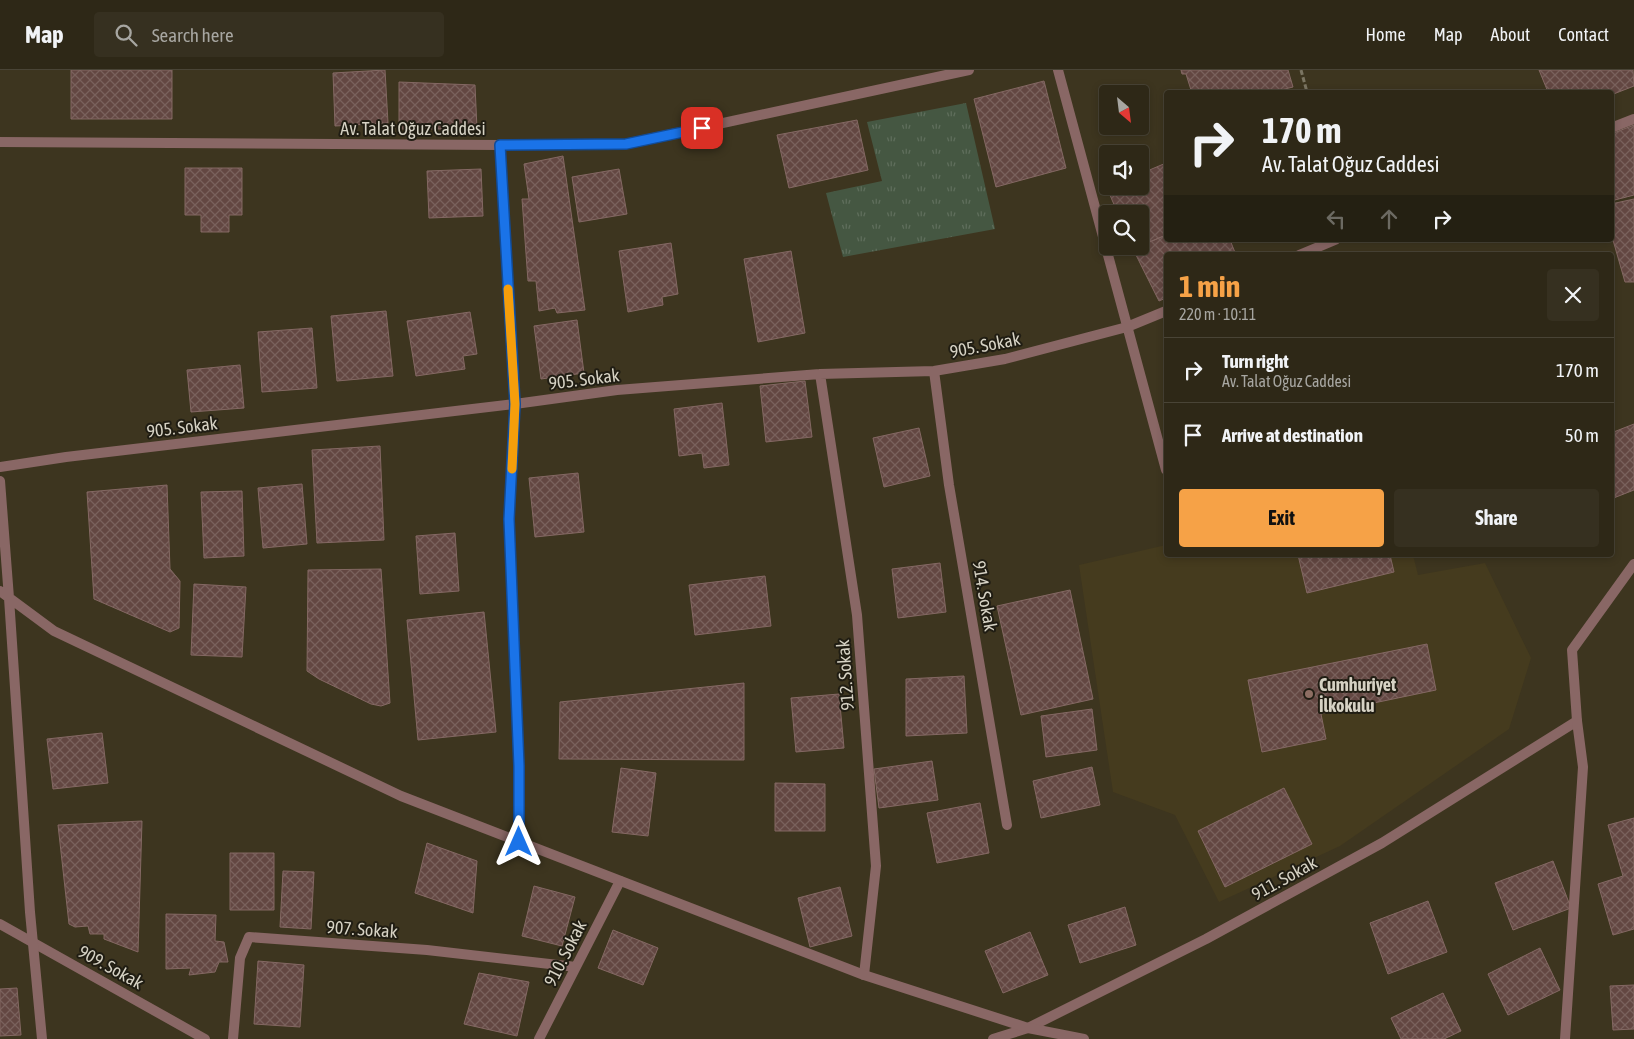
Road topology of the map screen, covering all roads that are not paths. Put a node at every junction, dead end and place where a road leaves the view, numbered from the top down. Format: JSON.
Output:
{"nodes":[{"id":1,"x":969,"y":70,"type":"edge"},
{"id":2,"x":1058,"y":70,"type":"edge"},
{"id":3,"x":1634,"y":119,"type":"edge"},
{"id":4,"x":1614,"y":127,"type":"edge"},
{"id":5,"x":0,"y":142,"type":"edge"},
{"id":6,"x":500,"y":145,"type":"junction"},
{"id":7,"x":1330,"y":242,"type":"edge"},
{"id":8,"x":1306,"y":252,"type":"edge"},
{"id":9,"x":1164,"y":312,"type":"edge"},
{"id":10,"x":1128,"y":327,"type":"junction"},
{"id":11,"x":934,"y":371,"type":"junction"},
{"id":12,"x":820,"y":374,"type":"junction"},
{"id":13,"x":515,"y":404,"type":"junction"},
{"id":14,"x":1164,"y":462,"type":"edge"},
{"id":15,"x":0,"y":466,"type":"edge"},
{"id":16,"x":0,"y":481,"type":"edge"},
{"id":17,"x":1634,"y":564,"type":"edge"},
{"id":18,"x":0,"y":590,"type":"edge"},
{"id":19,"x":9,"y":598,"type":"junction"},
{"id":20,"x":1577,"y":721,"type":"junction"},
{"id":21,"x":1008,"y":825,"type":"dead end"},
{"id":22,"x":519,"y":842,"type":"junction"},
{"id":23,"x":620,"y":881,"type":"junction"},
{"id":24,"x":0,"y":924,"type":"edge"},
{"id":25,"x":33,"y":942,"type":"junction"},
{"id":26,"x":576,"y":967,"type":"junction"},
{"id":27,"x":864,"y":975,"type":"junction"},
{"id":28,"x":1028,"y":1028,"type":"junction"},
{"id":29,"x":42,"y":1039,"type":"edge"},
{"id":30,"x":205,"y":1039,"type":"edge"},
{"id":31,"x":233,"y":1039,"type":"edge"},
{"id":32,"x":539,"y":1039,"type":"edge"},
{"id":33,"x":993,"y":1039,"type":"edge"},
{"id":34,"x":1084,"y":1039,"type":"edge"},
{"id":35,"x":1566,"y":1039,"type":"edge"}],
"edges":[{"from":1,"to":6,"type":"street","name":"Av. Talat Oğuz Caddesi"},
{"from":2,"to":10,"type":"street"},
{"from":3,"to":4,"type":"street"},
{"from":5,"to":6,"type":"street","name":"Av. Talat Oğuz Caddesi"},
{"from":6,"to":13,"type":"street"},
{"from":7,"to":8,"type":"street"},
{"from":9,"to":10,"type":"street","name":"905. Sokak"},
{"from":10,"to":11,"type":"street","name":"905. Sokak"},
{"from":10,"to":14,"type":"street"},
{"from":11,"to":12,"type":"street","name":"905. Sokak"},
{"from":11,"to":21,"type":"street","name":"914. Sokak"},
{"from":12,"to":13,"type":"street","name":"905. Sokak"},
{"from":12,"to":27,"type":"street","name":"912. Sokak"},
{"from":13,"to":15,"type":"street","name":"905. Sokak"},
{"from":13,"to":22,"type":"street"},
{"from":16,"to":19,"type":"street"},
{"from":17,"to":20,"type":"street"},
{"from":18,"to":19,"type":"street"},
{"from":19,"to":22,"type":"street"},
{"from":19,"to":25,"type":"street"},
{"from":20,"to":28,"type":"street","name":"911. Sokak"},
{"from":20,"to":35,"type":"street"},
{"from":22,"to":23,"type":"street"},
{"from":23,"to":26,"type":"street","name":"910. Sokak"},
{"from":23,"to":27,"type":"street"},
{"from":24,"to":25,"type":"street","name":"909. Sokak"},
{"from":25,"to":29,"type":"street"},
{"from":25,"to":30,"type":"street","name":"909. Sokak"},
{"from":26,"to":31,"type":"street","name":"907. Sokak"},
{"from":26,"to":32,"type":"street","name":"910. Sokak"},
{"from":27,"to":28,"type":"street"},
{"from":28,"to":33,"type":"street","name":"911. Sokak"},
{"from":28,"to":34,"type":"street"}]}
